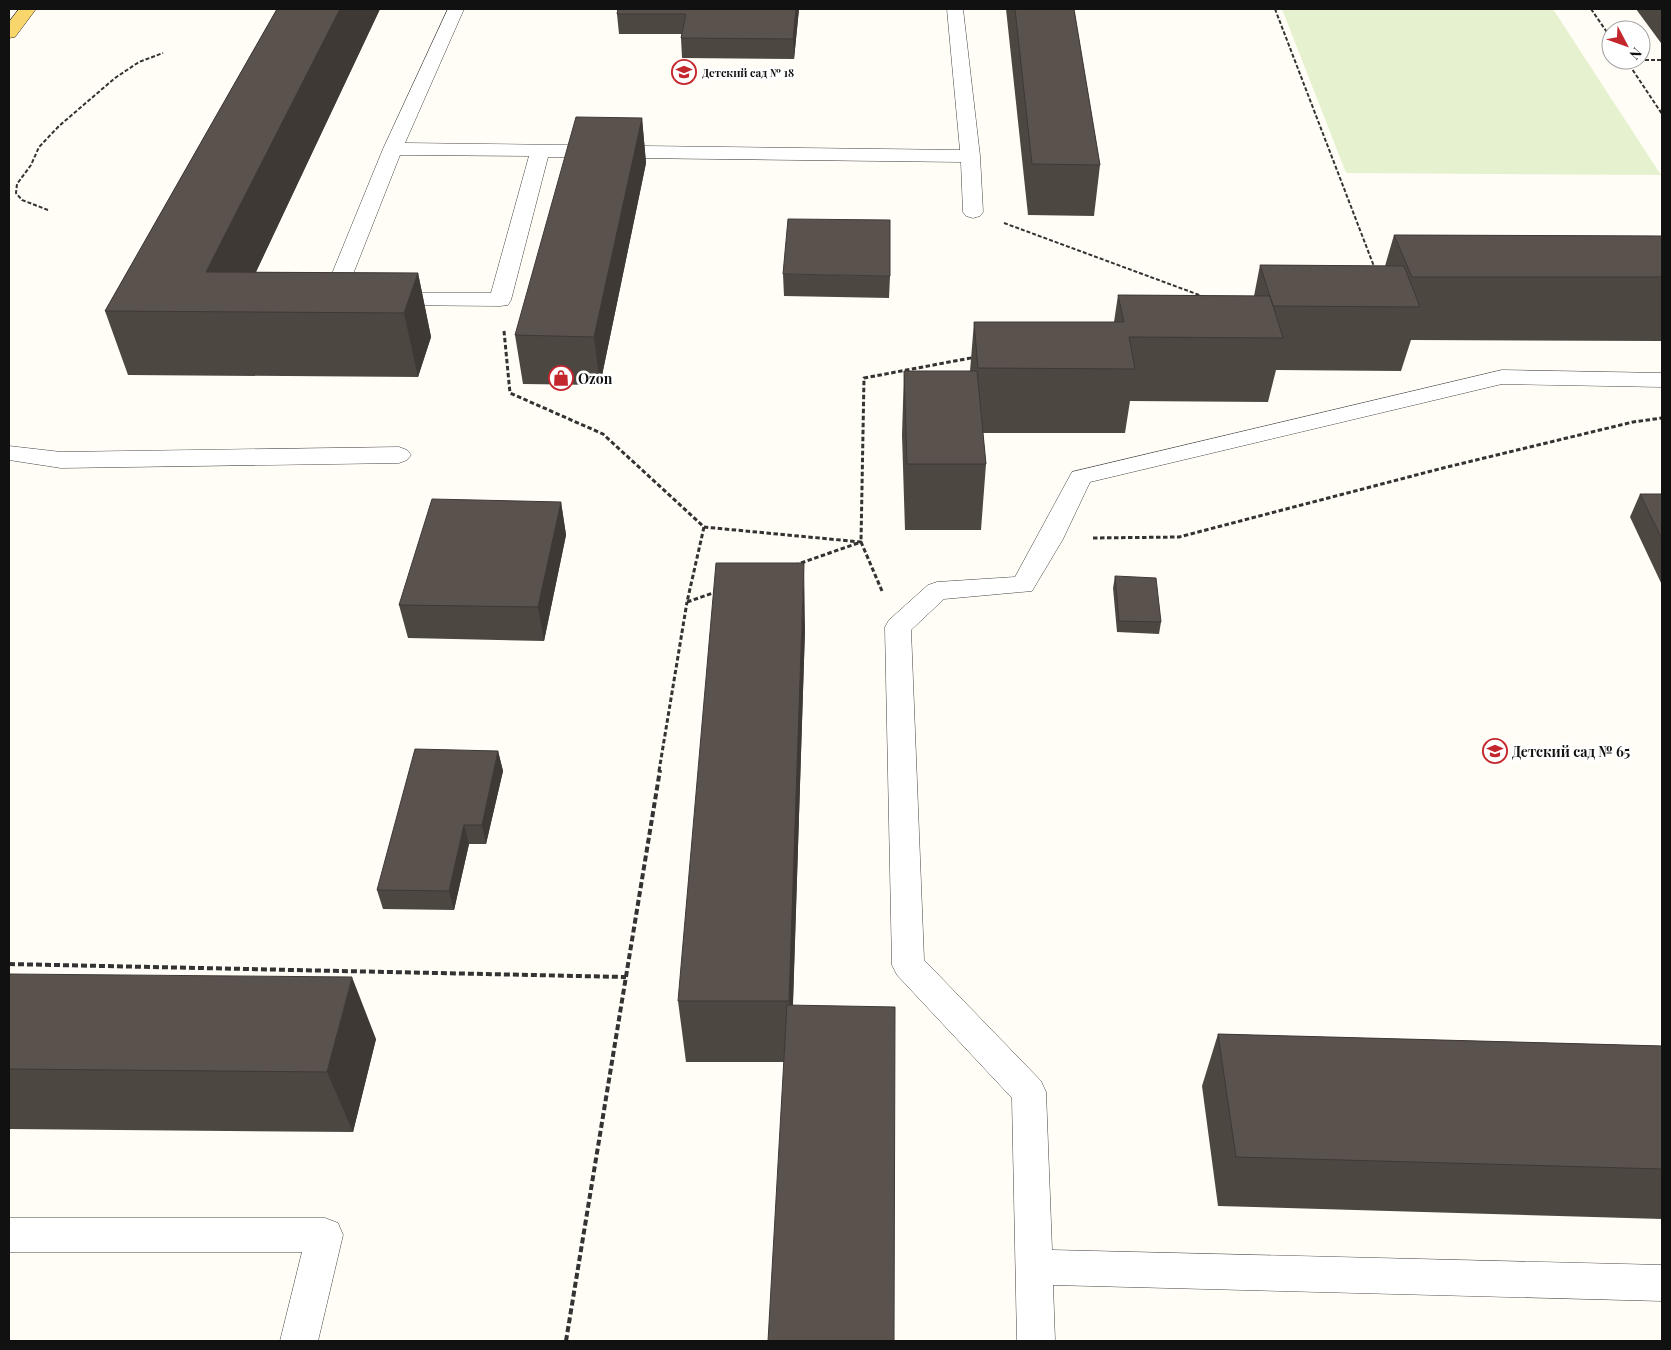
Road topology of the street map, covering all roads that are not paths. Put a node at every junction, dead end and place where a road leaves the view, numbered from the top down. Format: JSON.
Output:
{"nodes":[{"id":1,"x":28,"y":9,"type":"edge"},
{"id":2,"x":456,"y":9,"type":"edge"},
{"id":3,"x":955,"y":9,"type":"edge"},
{"id":4,"x":9,"y":33,"type":"edge"},
{"id":5,"x":393,"y":149,"type":"junction"},
{"id":6,"x":540,"y":151,"type":"junction"},
{"id":7,"x":970,"y":156,"type":"junction"},
{"id":8,"x":973,"y":212,"type":"road end"},
{"id":9,"x":1662,"y":380,"type":"edge"},
{"id":10,"x":9,"y":453,"type":"edge"},
{"id":11,"x":399,"y":454,"type":"dead end"},
{"id":12,"x":9,"y":1235,"type":"edge"},
{"id":13,"x":1033,"y":1267,"type":"junction"},
{"id":14,"x":1662,"y":1282,"type":"edge"},
{"id":15,"x":299,"y":1341,"type":"edge"},
{"id":16,"x":1036,"y":1341,"type":"edge"}],
"edges":[{"from":1,"to":4,"type":"main road"},
{"from":2,"to":5,"type":"lane"},
{"from":3,"to":7,"type":"lane"},
{"from":5,"to":6,"type":"lane"},
{"from":5,"to":6,"type":"lane"},
{"from":6,"to":7,"type":"lane"},
{"from":7,"to":8,"type":"lane"},
{"from":9,"to":13,"type":"lane"},
{"from":10,"to":11,"type":"lane"},
{"from":12,"to":15,"type":"lane"},
{"from":13,"to":14,"type":"lane"},
{"from":13,"to":16,"type":"lane"}]}
